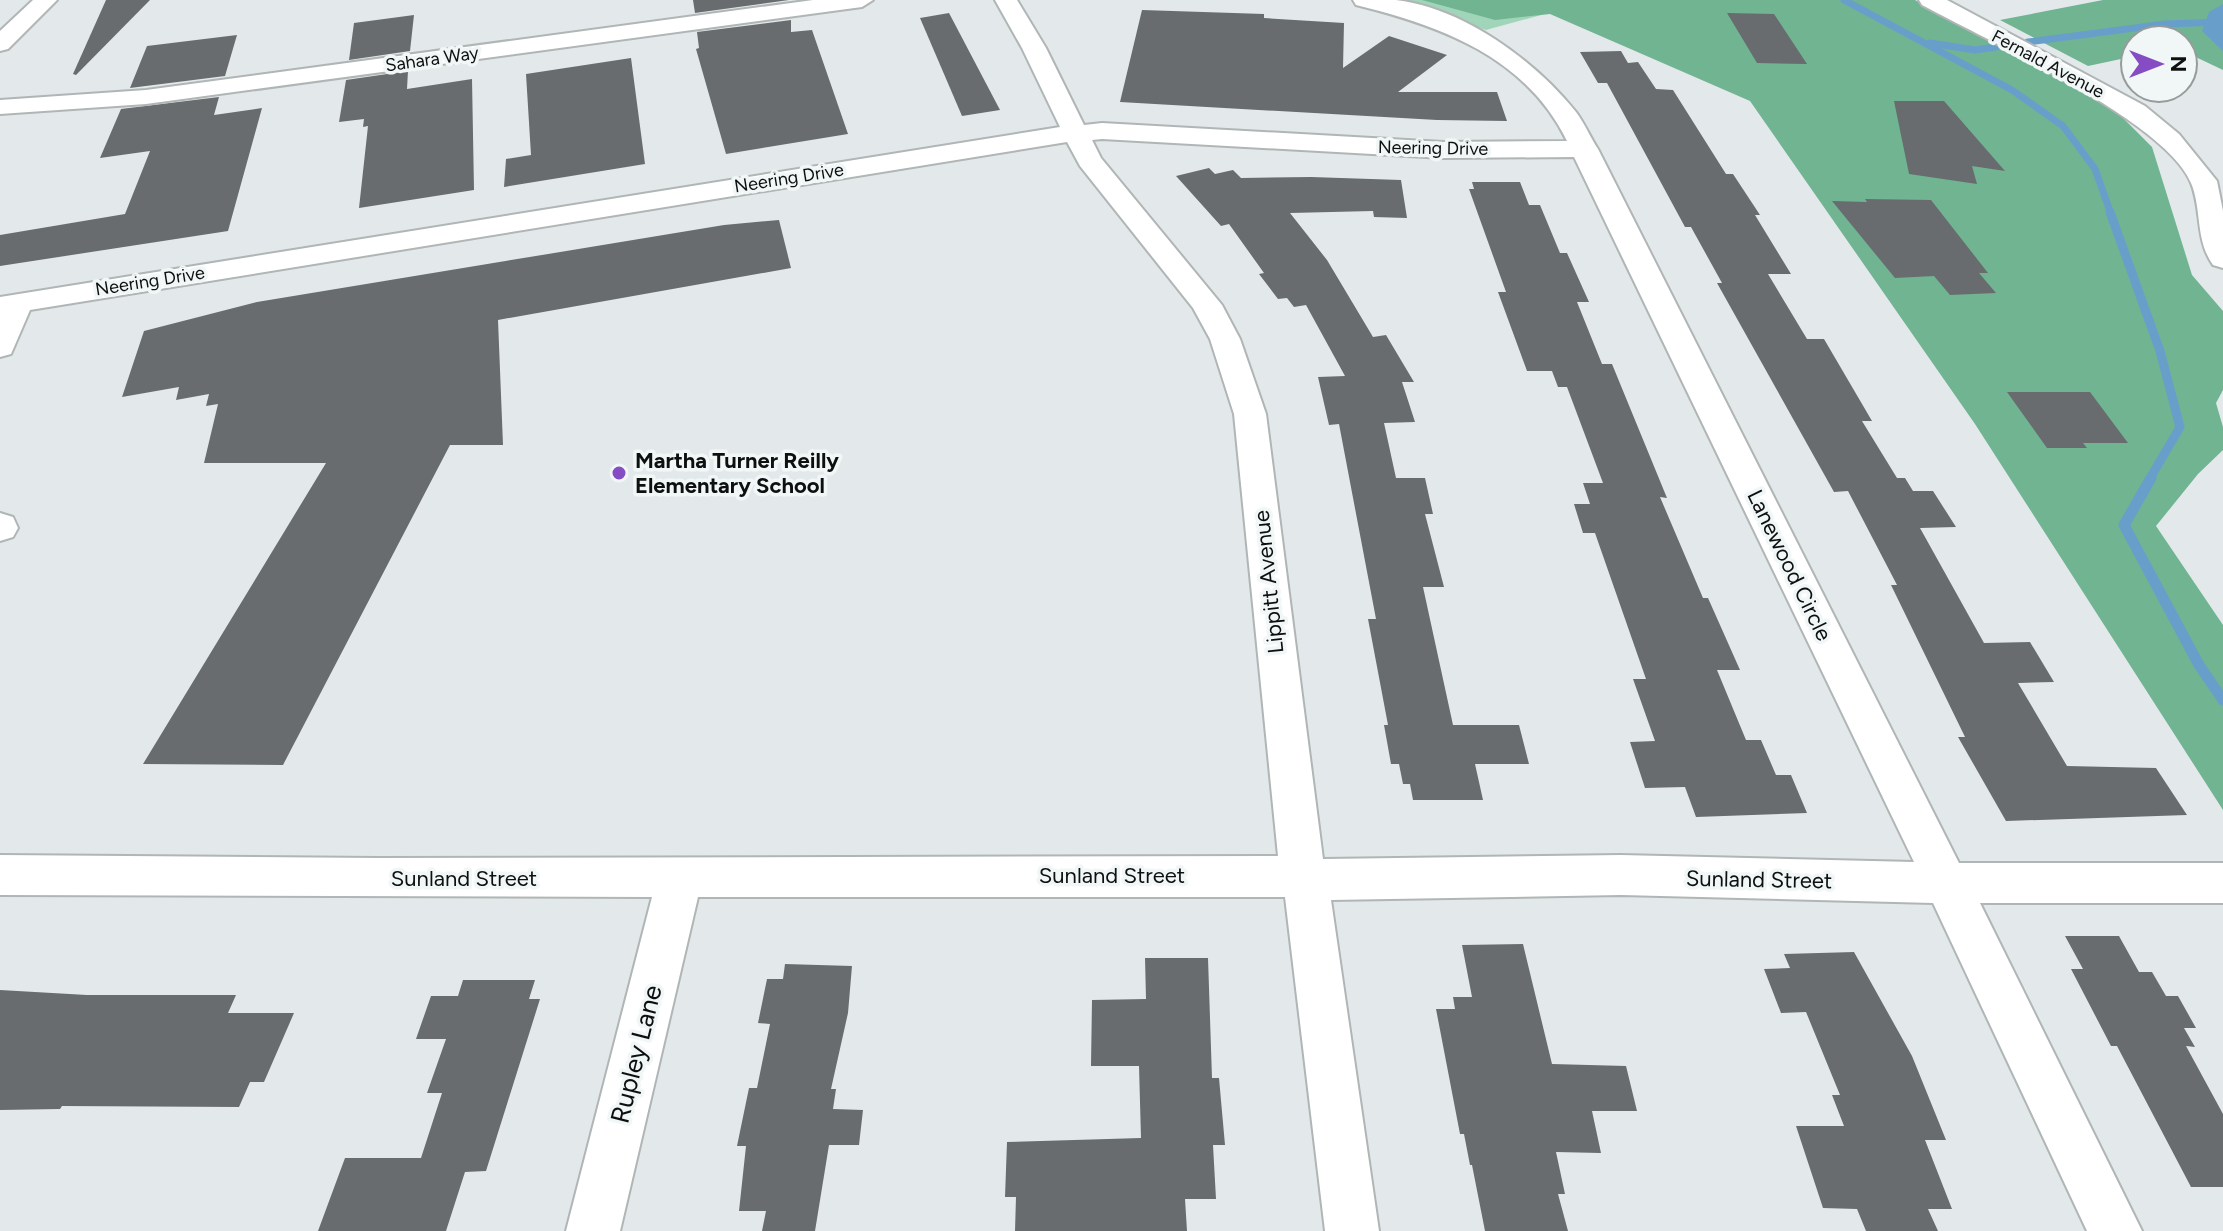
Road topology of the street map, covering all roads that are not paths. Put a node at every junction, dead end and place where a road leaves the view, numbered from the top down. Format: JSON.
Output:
{"nodes":[{"id":1,"x":46,"y":0,"type":"edge"},
{"id":2,"x":862,"y":0,"type":"edge"},
{"id":3,"x":1006,"y":0,"type":"edge"},
{"id":4,"x":1364,"y":0,"type":"edge"},
{"id":5,"x":1930,"y":0,"type":"edge"},
{"id":6,"x":0,"y":44,"type":"edge"},
{"id":7,"x":0,"y":107,"type":"edge"},
{"id":8,"x":1075,"y":133,"type":"junction"},
{"id":9,"x":1585,"y":149,"type":"junction"},
{"id":10,"x":2213,"y":182,"type":"edge"},
{"id":11,"x":2223,"y":259,"type":"edge"},
{"id":12,"x":9,"y":304,"type":"edge"},
{"id":13,"x":0,"y":347,"type":"edge"},
{"id":14,"x":0,"y":875,"type":"edge"},
{"id":15,"x":680,"y":877,"type":"junction"},
{"id":16,"x":1305,"y":878,"type":"junction"},
{"id":17,"x":1947,"y":883,"type":"junction"},
{"id":18,"x":2223,"y":883,"type":"edge"},
{"id":19,"x":593,"y":1231,"type":"edge"},
{"id":20,"x":1352,"y":1231,"type":"edge"},
{"id":21,"x":2115,"y":1231,"type":"edge"}],
"edges":[{"from":1,"to":6,"type":"street"},
{"from":2,"to":7,"type":"street","name":"Sahara Way"},
{"from":3,"to":8,"type":"street","name":"Lippitt Avenue"},
{"from":4,"to":9,"type":"street","name":"Lanewood Circle"},
{"from":5,"to":10,"type":"street","name":"Fernald Avenue"},
{"from":8,"to":9,"type":"street","name":"Neering Drive"},
{"from":8,"to":12,"type":"street","name":"Neering Drive"},
{"from":8,"to":16,"type":"street","name":"Lippitt Avenue"},
{"from":9,"to":17,"type":"street","name":"Lanewood Circle"},
{"from":10,"to":11,"type":"street","name":"Fernald Avenue"},
{"from":12,"to":13,"type":"street"},
{"from":14,"to":15,"type":"street","name":"Sunland Street"},
{"from":15,"to":16,"type":"street","name":"Sunland Street"},
{"from":15,"to":19,"type":"street","name":"Rupley Lane"},
{"from":16,"to":17,"type":"street","name":"Sunland Street"},
{"from":16,"to":20,"type":"street","name":"Lippitt Avenue"},
{"from":17,"to":18,"type":"street","name":"Sunland Street"},
{"from":17,"to":21,"type":"street","name":"Lanewood Circle"}]}
